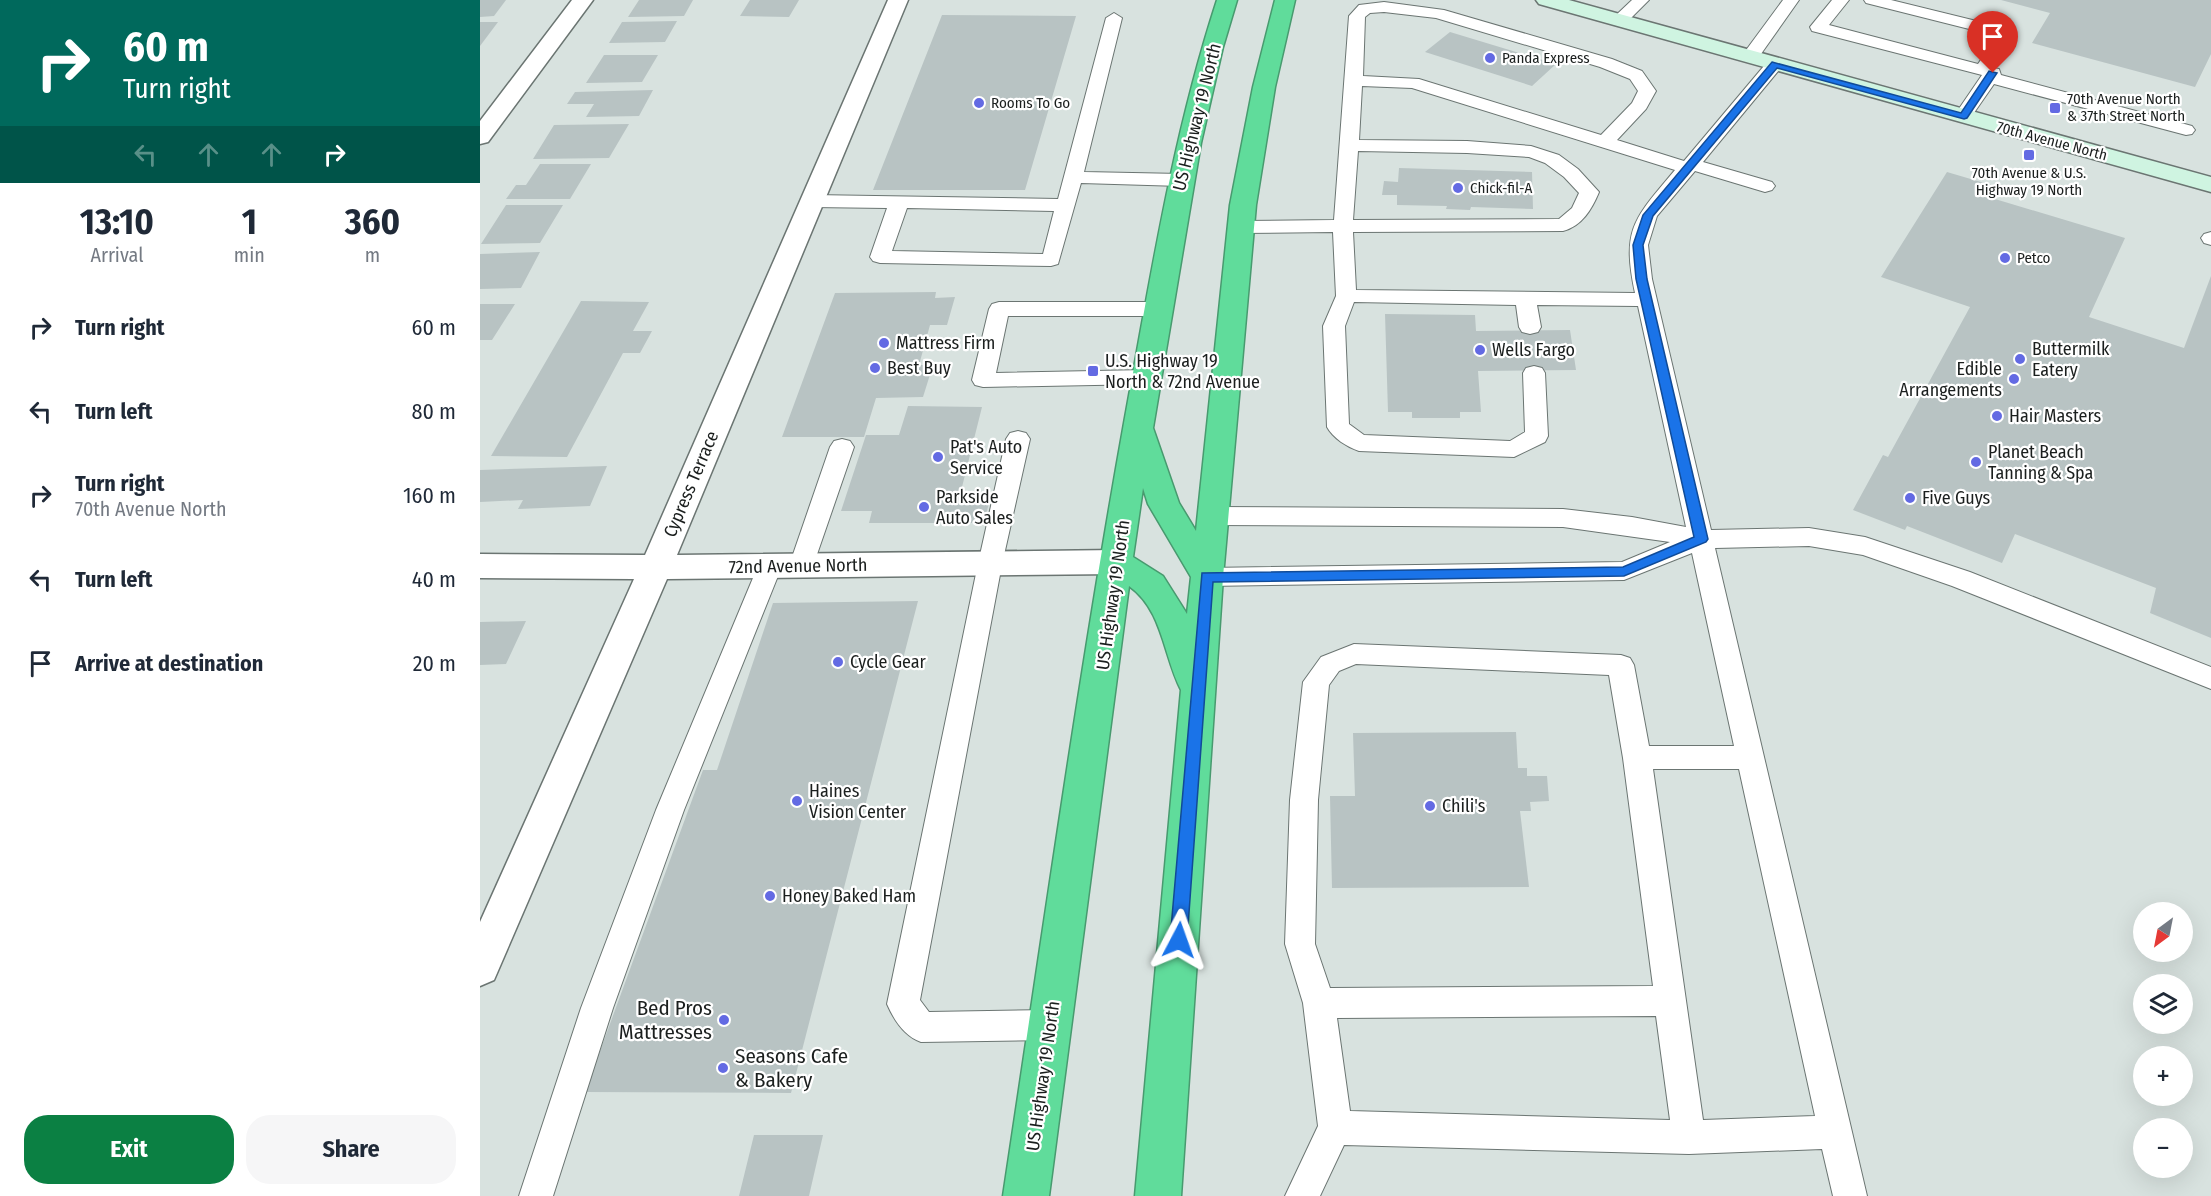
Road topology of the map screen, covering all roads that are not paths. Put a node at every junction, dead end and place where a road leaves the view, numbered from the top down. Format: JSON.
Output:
{"nodes":[{"id":1,"x":583,"y":0,"type":"edge"},
{"id":2,"x":898,"y":0,"type":"edge"},
{"id":3,"x":1227,"y":0,"type":"edge"},
{"id":4,"x":1285,"y":0,"type":"edge"},
{"id":5,"x":1546,"y":0,"type":"edge"},
{"id":6,"x":1641,"y":0,"type":"edge"},
{"id":7,"x":1791,"y":0,"type":"edge"},
{"id":8,"x":1841,"y":0,"type":"edge"},
{"id":9,"x":1872,"y":0,"type":"edge"},
{"id":10,"x":1114,"y":18,"type":"dead end"},
{"id":11,"x":1619,"y":21,"type":"junction"},
{"id":12,"x":1750,"y":57,"type":"junction"},
{"id":13,"x":1775,"y":64,"type":"junction"},
{"id":14,"x":1986,"y":74,"type":"junction"},
{"id":15,"x":1354,"y":81,"type":"junction"},
{"id":16,"x":1964,"y":116,"type":"junction"},
{"id":17,"x":1556,"y":128,"type":"junction"},
{"id":18,"x":2186,"y":130,"type":"dead end"},
{"id":19,"x":480,"y":138,"type":"edge"},
{"id":20,"x":1605,"y":142,"type":"junction"},
{"id":21,"x":1349,"y":145,"type":"junction"},
{"id":22,"x":1531,"y":152,"type":"junction"},
{"id":23,"x":1689,"y":166,"type":"junction"},
{"id":24,"x":1073,"y":177,"type":"junction"},
{"id":25,"x":1181,"y":180,"type":"junction"},
{"id":26,"x":2211,"y":184,"type":"edge"},
{"id":27,"x":1765,"y":186,"type":"dead end"},
{"id":28,"x":812,"y":201,"type":"junction"},
{"id":29,"x":899,"y":202,"type":"junction"},
{"id":30,"x":1065,"y":205,"type":"junction"},
{"id":31,"x":1343,"y":226,"type":"junction"},
{"id":32,"x":1240,"y":227,"type":"junction"},
{"id":33,"x":1346,"y":296,"type":"junction"},
{"id":34,"x":1526,"y":298,"type":"junction"},
{"id":35,"x":1647,"y":300,"type":"junction"},
{"id":36,"x":1159,"y":309,"type":"junction"},
{"id":37,"x":1530,"y":327,"type":"dead end"},
{"id":38,"x":1534,"y":373,"type":"dead end"},
{"id":39,"x":1147,"y":377,"type":"junction"},
{"id":40,"x":1138,"y":426,"type":"junction"},
{"id":41,"x":1018,"y":439,"type":"dead end"},
{"id":42,"x":842,"y":447,"type":"dead end"},
{"id":43,"x":1212,"y":516,"type":"junction"},
{"id":44,"x":1701,"y":539,"type":"junction"},
{"id":45,"x":1117,"y":562,"type":"junction"},
{"id":46,"x":990,"y":564,"type":"junction"},
{"id":47,"x":480,"y":566,"type":"edge"},
{"id":48,"x":770,"y":566,"type":"junction"},
{"id":49,"x":801,"y":566,"type":"junction"},
{"id":50,"x":656,"y":567,"type":"junction"},
{"id":51,"x":1207,"y":577,"type":"junction"},
{"id":52,"x":2211,"y":678,"type":"edge"},
{"id":53,"x":1198,"y":696,"type":"junction"},
{"id":54,"x":1751,"y":757,"type":"junction"},
{"id":55,"x":1637,"y":758,"type":"junction"},
{"id":56,"x":482,"y":957,"type":"edge"},
{"id":57,"x":1670,"y":1001,"type":"junction"},
{"id":58,"x":1319,"y":1003,"type":"junction"},
{"id":59,"x":1050,"y":1025,"type":"junction"},
{"id":60,"x":1335,"y":1128,"type":"junction"},
{"id":61,"x":1835,"y":1132,"type":"junction"},
{"id":62,"x":1689,"y":1137,"type":"junction"},
{"id":63,"x":536,"y":1196,"type":"edge"},
{"id":64,"x":1026,"y":1196,"type":"edge"},
{"id":65,"x":1158,"y":1196,"type":"edge"},
{"id":66,"x":1302,"y":1196,"type":"edge"},
{"id":67,"x":1850,"y":1196,"type":"edge"}],
"edges":[{"from":1,"to":19,"type":"street"},
{"from":2,"to":28,"type":"street","name":"Cypress Terrace"},
{"from":3,"to":25,"type":"highway","name":"US Highway 19 North"},
{"from":4,"to":32,"type":"highway"},
{"from":5,"to":11,"type":"street","name":"70th Avenue North"},
{"from":6,"to":11,"type":"lane"},
{"from":7,"to":12,"type":"lane"},
{"from":8,"to":14,"type":"lane"},
{"from":9,"to":14,"type":"lane"},
{"from":10,"to":24,"type":"lane"},
{"from":11,"to":12,"type":"street","name":"70th Avenue North"},
{"from":12,"to":13,"type":"street","name":"70th Avenue North"},
{"from":13,"to":16,"type":"street","name":"70th Avenue North"},
{"from":13,"to":23,"type":"lane"},
{"from":14,"to":16,"type":"lane"},
{"from":14,"to":18,"type":"lane"},
{"from":15,"to":17,"type":"lane"},
{"from":15,"to":20,"type":"lane"},
{"from":15,"to":21,"type":"lane"},
{"from":16,"to":26,"type":"street","name":"70th Avenue North"},
{"from":17,"to":20,"type":"lane"},
{"from":17,"to":22,"type":"lane"},
{"from":20,"to":23,"type":"lane"},
{"from":21,"to":22,"type":"lane"},
{"from":21,"to":31,"type":"lane"},
{"from":22,"to":31,"type":"lane"},
{"from":23,"to":27,"type":"lane"},
{"from":23,"to":35,"type":"lane"},
{"from":24,"to":25,"type":"lane"},
{"from":24,"to":30,"type":"lane"},
{"from":25,"to":36,"type":"highway","name":"US Highway 19 North"},
{"from":28,"to":29,"type":"lane"},
{"from":28,"to":50,"type":"street","name":"Cypress Terrace"},
{"from":29,"to":30,"type":"lane"},
{"from":29,"to":30,"type":"lane"},
{"from":31,"to":32,"type":"lane"},
{"from":31,"to":33,"type":"lane"},
{"from":32,"to":43,"type":"highway"},
{"from":33,"to":34,"type":"lane"},
{"from":33,"to":38,"type":"lane"},
{"from":34,"to":35,"type":"lane"},
{"from":34,"to":37,"type":"lane"},
{"from":35,"to":44,"type":"lane"},
{"from":36,"to":39,"type":"highway","name":"US Highway 19 North"},
{"from":36,"to":39,"type":"lane"},
{"from":39,"to":40,"type":"highway","name":"US Highway 19 North"},
{"from":40,"to":45,"type":"highway","name":"US Highway 19 North"},
{"from":40,"to":51,"type":"highway"},
{"from":41,"to":46,"type":"lane"},
{"from":42,"to":49,"type":"lane"},
{"from":43,"to":44,"type":"lane"},
{"from":43,"to":51,"type":"highway"},
{"from":44,"to":51,"type":"lane"},
{"from":44,"to":52,"type":"lane"},
{"from":44,"to":54,"type":"lane"},
{"from":45,"to":46,"type":"street","name":"72nd Avenue North"},
{"from":45,"to":53,"type":"highway"},
{"from":45,"to":59,"type":"highway","name":"US Highway 19 North"},
{"from":46,"to":49,"type":"street","name":"72nd Avenue North"},
{"from":46,"to":59,"type":"lane"},
{"from":47,"to":50,"type":"street","name":"72nd Avenue North"},
{"from":48,"to":49,"type":"street","name":"72nd Avenue North"},
{"from":48,"to":50,"type":"street","name":"72nd Avenue North"},
{"from":48,"to":63,"type":"lane"},
{"from":50,"to":56,"type":"street","name":"Cypress Terrace"},
{"from":51,"to":53,"type":"highway"},
{"from":53,"to":65,"type":"highway"},
{"from":54,"to":55,"type":"lane"},
{"from":54,"to":61,"type":"lane"},
{"from":55,"to":57,"type":"lane"},
{"from":55,"to":58,"type":"lane"},
{"from":57,"to":58,"type":"lane"},
{"from":57,"to":62,"type":"lane"},
{"from":58,"to":60,"type":"lane"},
{"from":59,"to":64,"type":"highway","name":"US Highway 19 North"},
{"from":60,"to":62,"type":"lane"},
{"from":60,"to":66,"type":"lane"},
{"from":61,"to":62,"type":"lane"},
{"from":61,"to":67,"type":"lane"}]}
